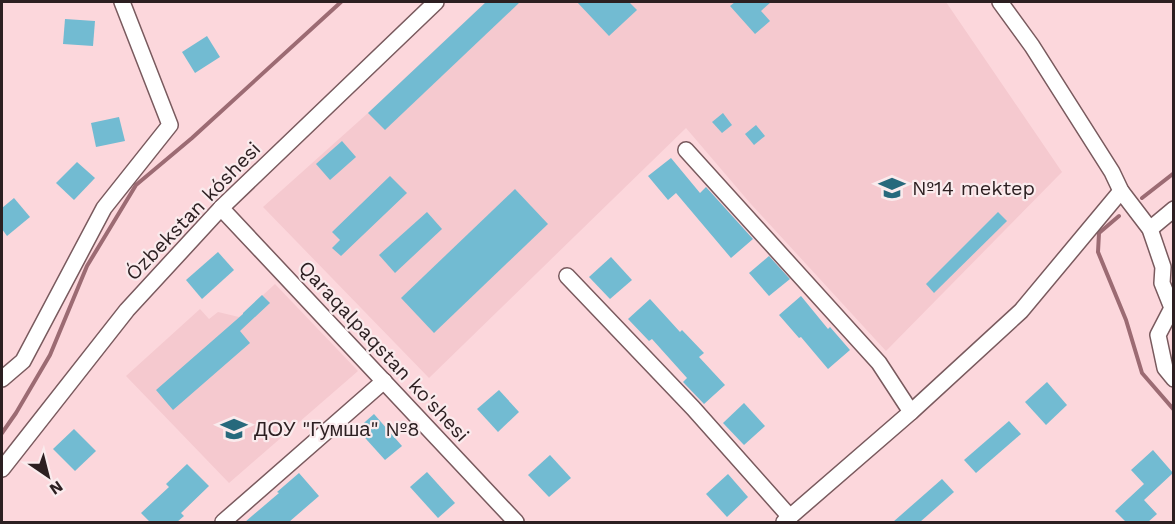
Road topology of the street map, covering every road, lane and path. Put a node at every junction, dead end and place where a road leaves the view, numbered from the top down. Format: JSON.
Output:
{"nodes":[{"id":1,"x":122,"y":2,"type":"edge"},
{"id":2,"x":436,"y":2,"type":"edge"},
{"id":3,"x":1000,"y":2,"type":"edge"},
{"id":4,"x":686,"y":150,"type":"dead end"},
{"id":5,"x":1121,"y":191,"type":"junction"},
{"id":6,"x":221,"y":208,"type":"junction"},
{"id":7,"x":1173,"y":209,"type":"edge"},
{"id":8,"x":1150,"y":229,"type":"junction"},
{"id":9,"x":567,"y":276,"type":"dead end"},
{"id":10,"x":2,"y":379,"type":"edge"},
{"id":11,"x":1173,"y":379,"type":"edge"},
{"id":12,"x":384,"y":381,"type":"junction"},
{"id":13,"x":911,"y":411,"type":"junction"},
{"id":14,"x":2,"y":469,"type":"edge"},
{"id":15,"x":787,"y":520,"type":"edge"},
{"id":16,"x":223,"y":522,"type":"edge"},
{"id":17,"x":516,"y":522,"type":"edge"}],
"edges":[{"from":1,"to":10,"type":"street"},
{"from":2,"to":6,"type":"street","name":"Ózbekstan kóshesi"},
{"from":3,"to":5,"type":"street"},
{"from":4,"to":13,"type":"street"},
{"from":5,"to":8,"type":"street"},
{"from":5,"to":13,"type":"street"},
{"from":6,"to":12,"type":"street","name":"Qaraqalpaqstan ko'shesi"},
{"from":6,"to":14,"type":"street","name":"Ózbekstan kóshesi"},
{"from":7,"to":8,"type":"street"},
{"from":8,"to":11,"type":"street"},
{"from":9,"to":15,"type":"street"},
{"from":12,"to":16,"type":"street"},
{"from":12,"to":17,"type":"street","name":"Qaraqalpaqstan ko'shesi"},
{"from":13,"to":15,"type":"street"}]}
